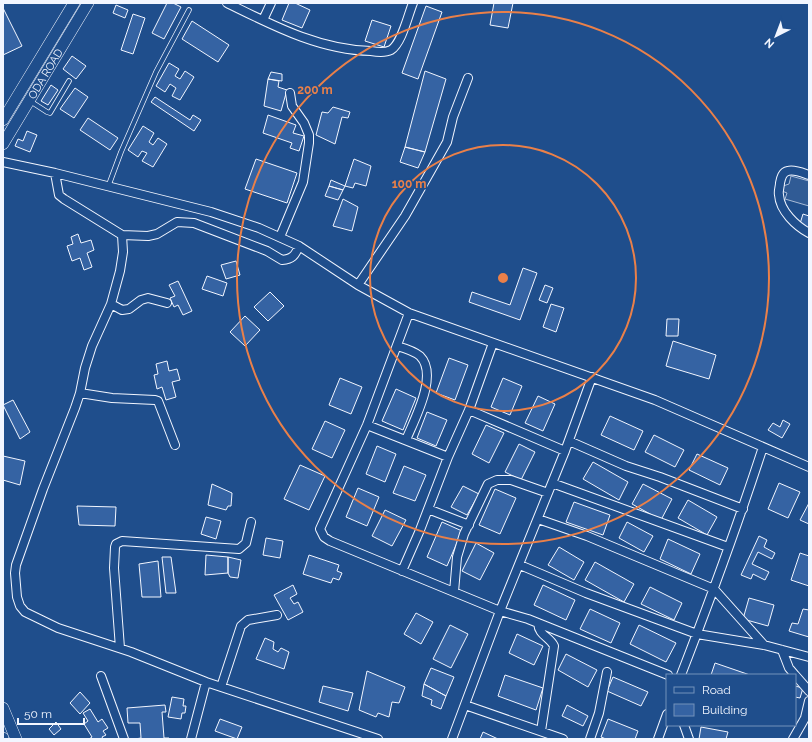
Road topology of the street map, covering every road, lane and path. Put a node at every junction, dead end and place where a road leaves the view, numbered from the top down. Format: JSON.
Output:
{"nodes":[{"id":1,"x":74,"y":3,"type":"edge"},
{"id":2,"x":88,"y":3,"type":"edge"},
{"id":3,"x":227,"y":3,"type":"edge"},
{"id":4,"x":271,"y":3,"type":"edge"},
{"id":5,"x":413,"y":3,"type":"edge"},
{"id":6,"x":236,"y":5,"type":"edge"},
{"id":7,"x":189,"y":10,"type":"dead end"},
{"id":8,"x":263,"y":20,"type":"junction"},
{"id":9,"x":468,"y":78,"type":"dead end"},
{"id":10,"x":70,"y":81,"type":"dead end"},
{"id":11,"x":290,"y":93,"type":"dead end"},
{"id":12,"x":30,"y":101,"type":"junction"},
{"id":13,"x":3,"y":120,"type":"edge"},
{"id":14,"x":3,"y":144,"type":"edge"},
{"id":15,"x":3,"y":162,"type":"edge"},
{"id":16,"x":55,"y":172,"type":"junction"},
{"id":17,"x":809,"y":174,"type":"edge"},
{"id":18,"x":108,"y":187,"type":"junction"},
{"id":19,"x":809,"y":233,"type":"edge"},
{"id":20,"x":122,"y":235,"type":"junction"},
{"id":21,"x":280,"y":237,"type":"junction"},
{"id":22,"x":300,"y":246,"type":"junction"},
{"id":23,"x":358,"y":285,"type":"junction"},
{"id":24,"x":167,"y":303,"type":"dead end"},
{"id":25,"x":111,"y":304,"type":"junction"},
{"id":26,"x":409,"y":313,"type":"junction"},
{"id":27,"x":494,"y":343,"type":"junction"},
{"id":28,"x":397,"y":346,"type":"junction"},
{"id":29,"x":592,"y":378,"type":"junction"},
{"id":30,"x":80,"y":393,"type":"junction"},
{"id":31,"x":470,"y":410,"type":"junction"},
{"id":32,"x":367,"y":425,"type":"junction"},
{"id":33,"x":406,"y":440,"type":"junction"},
{"id":34,"x":569,"y":440,"type":"junction"},
{"id":35,"x":175,"y":445,"type":"dead end"},
{"id":36,"x":762,"y":447,"type":"junction"},
{"id":37,"x":565,"y":451,"type":"junction"},
{"id":38,"x":448,"y":457,"type":"junction"},
{"id":39,"x":809,"y":467,"type":"edge"},
{"id":40,"x":552,"y":482,"type":"junction"},
{"id":41,"x":548,"y":493,"type":"junction"},
{"id":42,"x":428,"y":509,"type":"junction"},
{"id":43,"x":743,"y":509,"type":"junction"},
{"id":44,"x":538,"y":519,"type":"junction"},
{"id":45,"x":251,"y":522,"type":"dead end"},
{"id":46,"x":468,"y":525,"type":"junction"},
{"id":47,"x":728,"y":548,"type":"junction"},
{"id":48,"x":520,"y":565,"type":"junction"},
{"id":49,"x":402,"y":572,"type":"junction"},
{"id":50,"x":714,"y":589,"type":"junction"},
{"id":51,"x":454,"y":592,"type":"junction"},
{"id":52,"x":500,"y":611,"type":"junction"},
{"id":53,"x":277,"y":614,"type":"dead end"},
{"id":54,"x":538,"y":623,"type":"junction"},
{"id":55,"x":697,"y":634,"type":"junction"},
{"id":56,"x":764,"y":645,"type":"junction"},
{"id":57,"x":120,"y":648,"type":"junction"},
{"id":58,"x":782,"y":650,"type":"junction"},
{"id":59,"x":809,"y":657,"type":"edge"},
{"id":60,"x":606,"y":672,"type":"dead end"},
{"id":61,"x":666,"y":674,"type":"edge"},
{"id":62,"x":681,"y":674,"type":"edge"},
{"id":63,"x":794,"y":674,"type":"edge"},
{"id":64,"x":101,"y":676,"type":"dead end"},
{"id":65,"x":796,"y":676,"type":"edge"},
{"id":66,"x":206,"y":682,"type":"junction"},
{"id":67,"x":221,"y":686,"type":"junction"},
{"id":68,"x":809,"y":691,"type":"edge"},
{"id":69,"x":809,"y":701,"type":"edge"},
{"id":70,"x":465,"y":705,"type":"junction"},
{"id":71,"x":3,"y":708,"type":"edge"},
{"id":72,"x":666,"y":717,"type":"edge"},
{"id":73,"x":684,"y":726,"type":"edge"},
{"id":74,"x":541,"y":731,"type":"junction"},
{"id":75,"x":16,"y":739,"type":"edge"},
{"id":76,"x":124,"y":739,"type":"edge"},
{"id":77,"x":191,"y":739,"type":"edge"},
{"id":78,"x":378,"y":739,"type":"edge"},
{"id":79,"x":452,"y":739,"type":"edge"},
{"id":80,"x":563,"y":739,"type":"edge"},
{"id":81,"x":590,"y":739,"type":"edge"},
{"id":82,"x":658,"y":739,"type":"edge"},
{"id":83,"x":689,"y":739,"type":"edge"},
{"id":84,"x":793,"y":739,"type":"edge"}],
"edges":[{"from":1,"to":13,"type":"street","name":"ODA ROAD"},
{"from":2,"to":12,"type":"street","name":"ODA ROAD"},
{"from":3,"to":6,"type":"street"},
{"from":4,"to":8,"type":"street"},
{"from":5,"to":8,"type":"street"},
{"from":6,"to":8,"type":"street"},
{"from":7,"to":18,"type":"lane"},
{"from":9,"to":23,"type":"street"},
{"from":10,"to":12,"type":"lane"},
{"from":11,"to":21,"type":"street"},
{"from":12,"to":14,"type":"street","name":"ODA ROAD"},
{"from":15,"to":16,"type":"street"},
{"from":16,"to":18,"type":"street"},
{"from":16,"to":20,"type":"street"},
{"from":17,"to":19,"type":"street"},
{"from":18,"to":21,"type":"street"},
{"from":20,"to":22,"type":"street"},
{"from":20,"to":25,"type":"street"},
{"from":21,"to":22,"type":"street"},
{"from":22,"to":23,"type":"street"},
{"from":23,"to":26,"type":"street"},
{"from":24,"to":25,"type":"street"},
{"from":25,"to":30,"type":"street"},
{"from":26,"to":27,"type":"street"},
{"from":26,"to":28,"type":"street"},
{"from":27,"to":29,"type":"street"},
{"from":27,"to":31,"type":"street"},
{"from":28,"to":32,"type":"street"},
{"from":28,"to":33,"type":"street"},
{"from":29,"to":34,"type":"street"},
{"from":29,"to":36,"type":"street"},
{"from":30,"to":35,"type":"street"},
{"from":30,"to":57,"type":"street"},
{"from":31,"to":37,"type":"street"},
{"from":31,"to":38,"type":"street"},
{"from":32,"to":33,"type":"street"},
{"from":32,"to":49,"type":"street"},
{"from":33,"to":38,"type":"street"},
{"from":34,"to":37,"type":"street"},
{"from":34,"to":43,"type":"street"},
{"from":36,"to":39,"type":"street"},
{"from":36,"to":43,"type":"street"},
{"from":37,"to":40,"type":"street"},
{"from":38,"to":42,"type":"street"},
{"from":40,"to":41,"type":"street"},
{"from":40,"to":47,"type":"street"},
{"from":41,"to":44,"type":"street"},
{"from":41,"to":46,"type":"street"},
{"from":42,"to":46,"type":"street"},
{"from":42,"to":49,"type":"street"},
{"from":43,"to":47,"type":"street"},
{"from":44,"to":48,"type":"street"},
{"from":44,"to":50,"type":"street"},
{"from":45,"to":57,"type":"street"},
{"from":46,"to":51,"type":"street"},
{"from":47,"to":50,"type":"street"},
{"from":48,"to":52,"type":"street"},
{"from":48,"to":55,"type":"street"},
{"from":49,"to":51,"type":"street"},
{"from":50,"to":55,"type":"street"},
{"from":50,"to":56,"type":"street"},
{"from":51,"to":52,"type":"street"},
{"from":52,"to":54,"type":"street"},
{"from":52,"to":70,"type":"street"},
{"from":53,"to":67,"type":"street"},
{"from":54,"to":61,"type":"street"},
{"from":54,"to":74,"type":"street"},
{"from":55,"to":56,"type":"street"},
{"from":55,"to":62,"type":"street"},
{"from":56,"to":58,"type":"street"},
{"from":57,"to":66,"type":"street"},
{"from":58,"to":59,"type":"street"},
{"from":58,"to":63,"type":"street"},
{"from":60,"to":81,"type":"street"},
{"from":64,"to":76,"type":"street"},
{"from":65,"to":68,"type":"street"},
{"from":66,"to":67,"type":"street"},
{"from":66,"to":77,"type":"street"},
{"from":67,"to":78,"type":"street"},
{"from":69,"to":84,"type":"street"},
{"from":70,"to":74,"type":"street"},
{"from":70,"to":79,"type":"street"},
{"from":71,"to":75,"type":"street"},
{"from":72,"to":82,"type":"street"},
{"from":73,"to":83,"type":"street"},
{"from":74,"to":80,"type":"street"}]}
